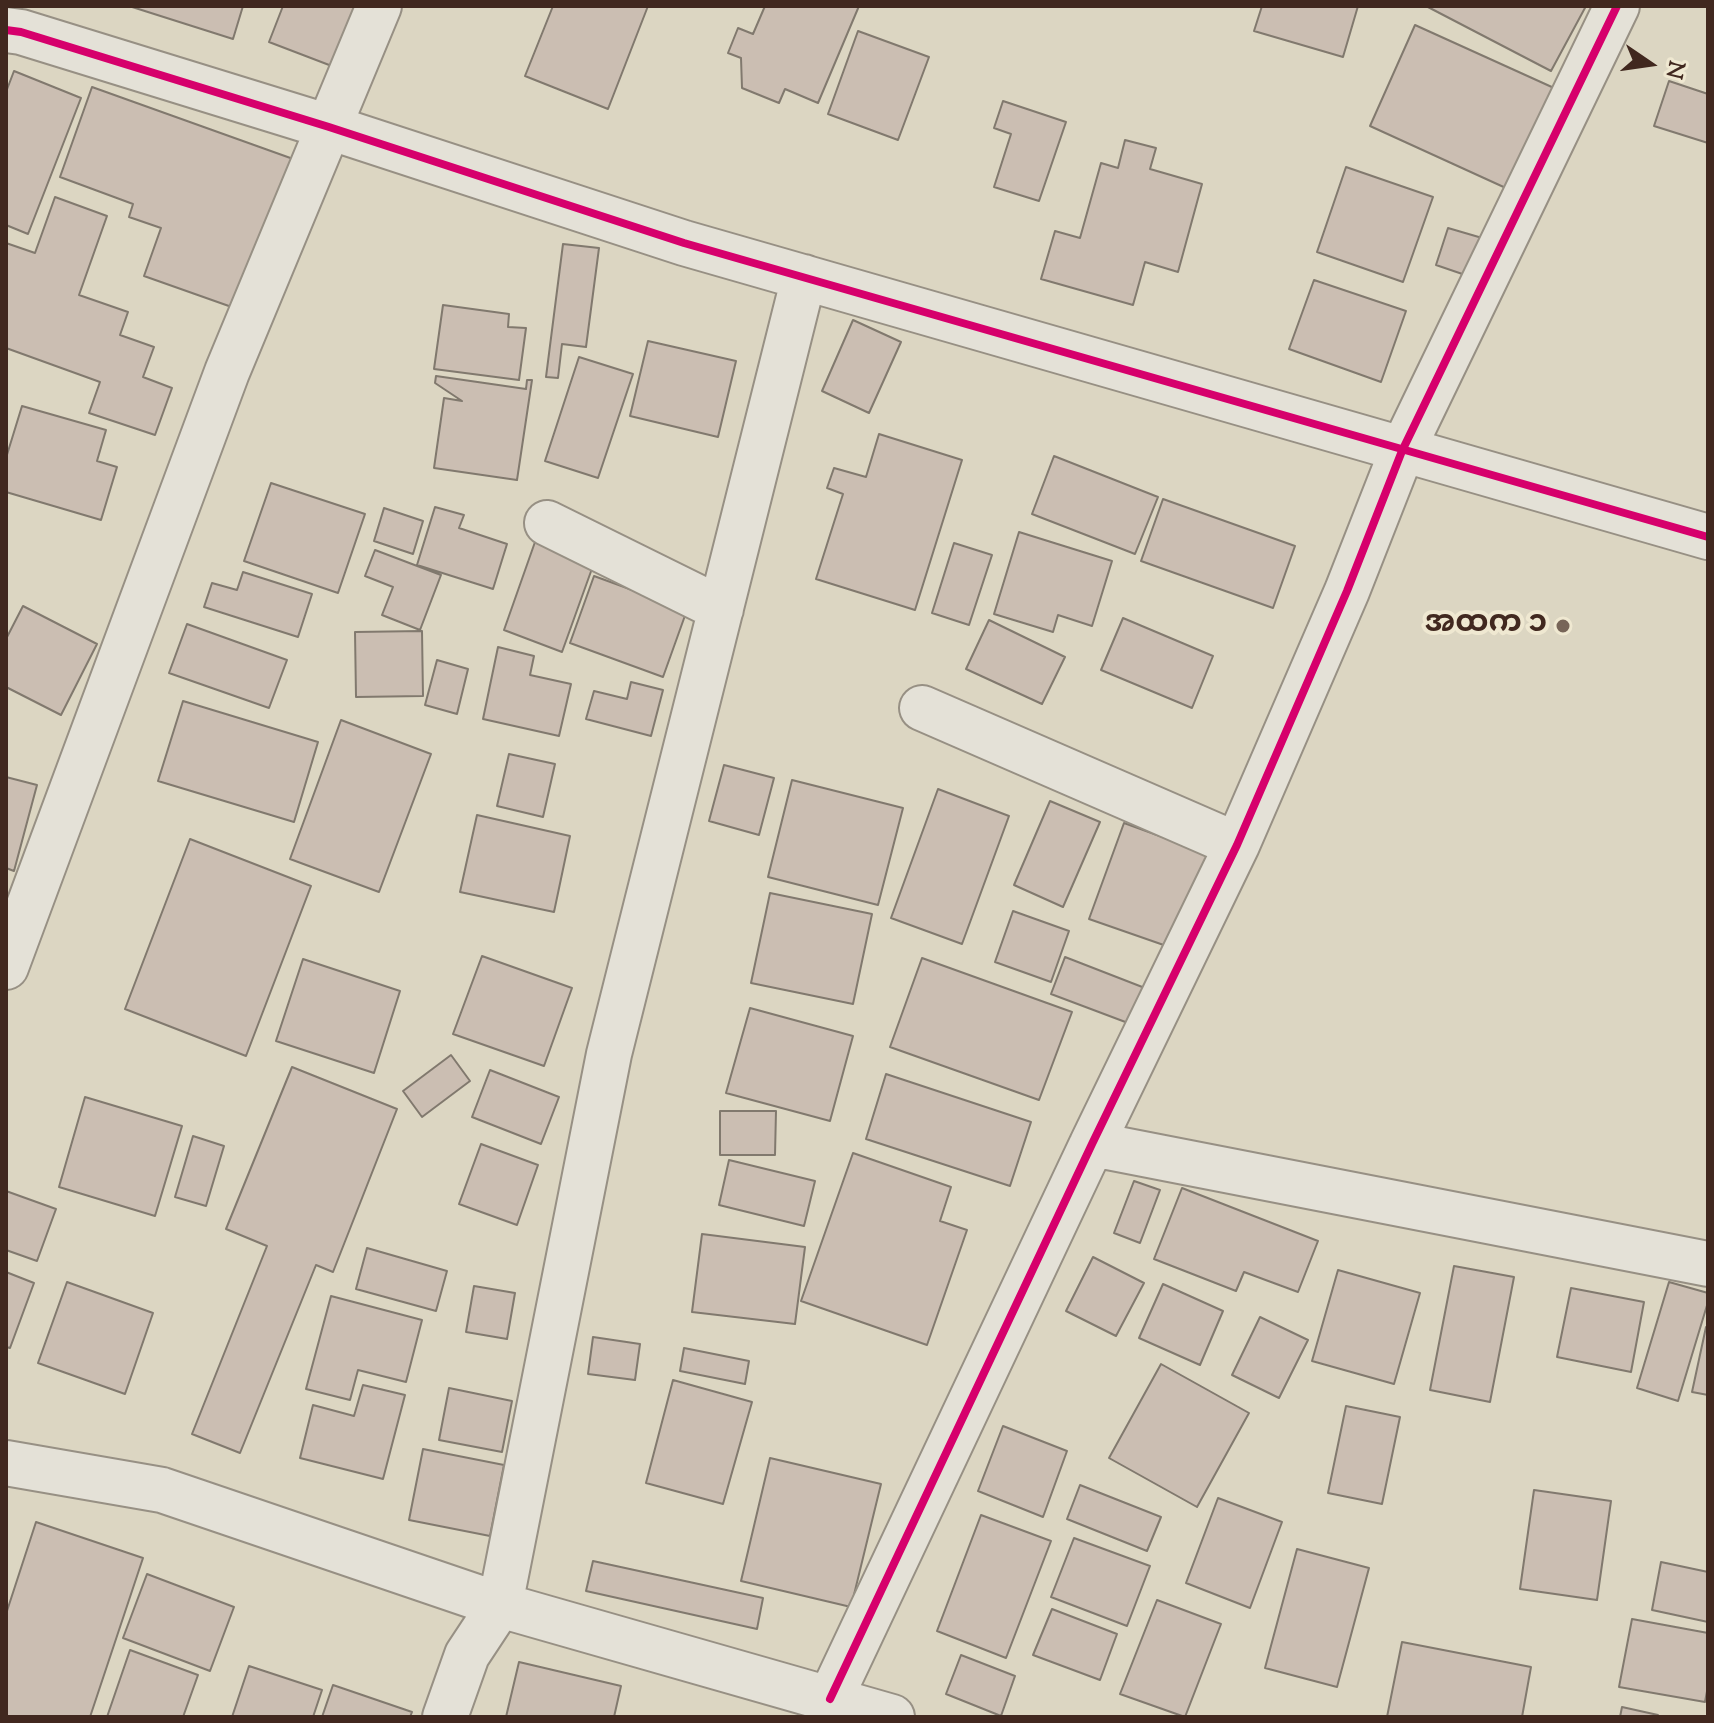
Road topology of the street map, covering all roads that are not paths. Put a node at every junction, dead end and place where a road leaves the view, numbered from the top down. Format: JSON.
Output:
{"nodes":[{"id":1,"x":379,"y":6,"type":"edge"},
{"id":2,"x":1617,"y":6,"type":"edge"},
{"id":3,"x":19,"y":23,"type":"edge"},
{"id":4,"x":329,"y":127,"type":"junction"},
{"id":5,"x":804,"y":277,"type":"junction"},
{"id":6,"x":1402,"y":451,"type":"junction"},
{"id":7,"x":547,"y":523,"type":"dead end"},
{"id":8,"x":1708,"y":537,"type":"edge"},
{"id":9,"x":721,"y":609,"type":"junction"},
{"id":10,"x":922,"y":708,"type":"dead end"},
{"id":11,"x":1237,"y":845,"type":"junction"},
{"id":12,"x":6,"y":967,"type":"edge"},
{"id":13,"x":1092,"y":1144,"type":"junction"},
{"id":14,"x":1708,"y":1264,"type":"edge"},
{"id":15,"x":6,"y":1463,"type":"edge"},
{"id":16,"x":500,"y":1605,"type":"junction"},
{"id":17,"x":830,"y":1699,"type":"junction"},
{"id":18,"x":445,"y":1717,"type":"edge"},
{"id":19,"x":892,"y":1717,"type":"edge"}],
"edges":[{"from":1,"to":4,"type":"street"},
{"from":2,"to":6,"type":"street"},
{"from":3,"to":4,"type":"street"},
{"from":4,"to":5,"type":"street"},
{"from":4,"to":12,"type":"street"},
{"from":5,"to":6,"type":"street"},
{"from":5,"to":9,"type":"street"},
{"from":6,"to":8,"type":"street"},
{"from":6,"to":11,"type":"street"},
{"from":7,"to":9,"type":"street"},
{"from":9,"to":16,"type":"street"},
{"from":10,"to":11,"type":"street"},
{"from":11,"to":13,"type":"street"},
{"from":13,"to":14,"type":"street"},
{"from":13,"to":17,"type":"street"},
{"from":15,"to":16,"type":"street"},
{"from":16,"to":17,"type":"street"},
{"from":16,"to":18,"type":"street"},
{"from":17,"to":19,"type":"street"}]}
